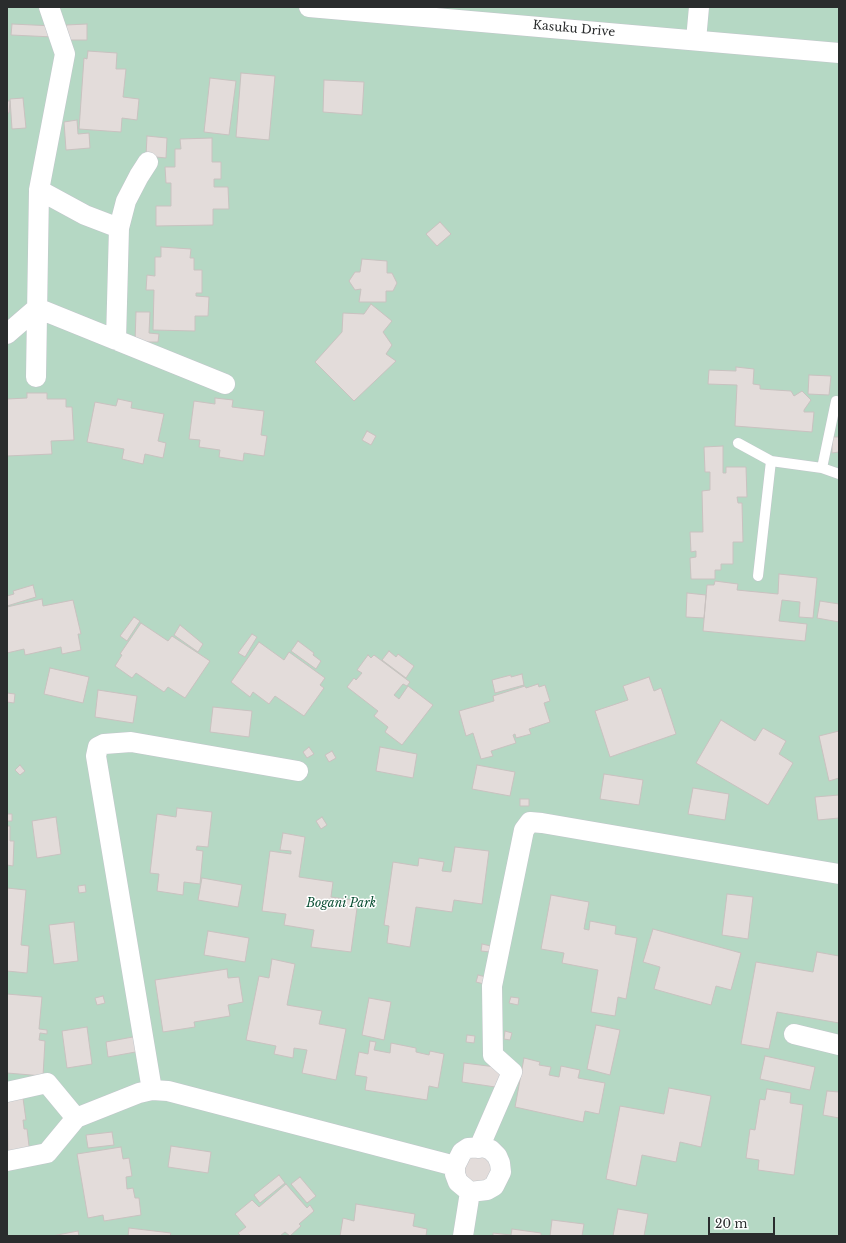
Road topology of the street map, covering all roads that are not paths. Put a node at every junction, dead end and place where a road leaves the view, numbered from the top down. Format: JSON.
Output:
{"nodes":[{"id":1,"x":49,"y":7,"type":"edge"},
{"id":2,"x":309,"y":7,"type":"edge"},
{"id":3,"x":699,"y":7,"type":"edge"},
{"id":4,"x":696,"y":40,"type":"junction"},
{"id":5,"x":839,"y":53,"type":"edge"},
{"id":6,"x":148,"y":162,"type":"dead end"},
{"id":7,"x":39,"y":190,"type":"junction"},
{"id":8,"x":119,"y":228,"type":"junction"},
{"id":9,"x":37,"y":308,"type":"junction"},
{"id":10,"x":7,"y":334,"type":"edge"},
{"id":11,"x":116,"y":340,"type":"junction"},
{"id":12,"x":36,"y":376,"type":"dead end"},
{"id":13,"x":225,"y":384,"type":"dead end"},
{"id":14,"x":836,"y":401,"type":"dead end"},
{"id":15,"x":738,"y":443,"type":"dead end"},
{"id":16,"x":771,"y":461,"type":"junction"},
{"id":17,"x":822,"y":468,"type":"junction"},
{"id":18,"x":839,"y":474,"type":"edge"},
{"id":19,"x":758,"y":576,"type":"dead end"},
{"id":20,"x":298,"y":771,"type":"dead end"},
{"id":21,"x":839,"y":874,"type":"edge"},
{"id":22,"x":794,"y":1034,"type":"dead end"},
{"id":23,"x":839,"y":1045,"type":"edge"},
{"id":24,"x":152,"y":1090,"type":"junction"},
{"id":25,"x":7,"y":1092,"type":"edge"},
{"id":26,"x":76,"y":1118,"type":"junction"},
{"id":27,"x":479,"y":1148,"type":"junction"},
{"id":28,"x":7,"y":1161,"type":"edge"},
{"id":29,"x":454,"y":1166,"type":"junction"},
{"id":30,"x":470,"y":1192,"type":"junction"},
{"id":31,"x":463,"y":1236,"type":"edge"}],
"edges":[{"from":1,"to":7,"type":"street"},
{"from":2,"to":4,"type":"street","name":"Kasuku Drive"},
{"from":3,"to":4,"type":"street"},
{"from":4,"to":5,"type":"street","name":"Kasuku Drive"},
{"from":6,"to":8,"type":"street"},
{"from":7,"to":8,"type":"street"},
{"from":7,"to":9,"type":"street"},
{"from":8,"to":11,"type":"street"},
{"from":9,"to":10,"type":"street"},
{"from":9,"to":11,"type":"street"},
{"from":9,"to":12,"type":"street"},
{"from":11,"to":13,"type":"street"},
{"from":14,"to":17,"type":"lane"},
{"from":15,"to":16,"type":"lane"},
{"from":16,"to":17,"type":"lane"},
{"from":16,"to":19,"type":"lane"},
{"from":17,"to":18,"type":"lane"},
{"from":20,"to":24,"type":"street"},
{"from":21,"to":27,"type":"street"},
{"from":22,"to":23,"type":"street"},
{"from":24,"to":26,"type":"street"},
{"from":24,"to":29,"type":"street"},
{"from":25,"to":26,"type":"street"},
{"from":26,"to":28,"type":"street"},
{"from":27,"to":29,"type":"street"},
{"from":27,"to":30,"type":"street"},
{"from":29,"to":30,"type":"street"},
{"from":30,"to":31,"type":"street"}]}
